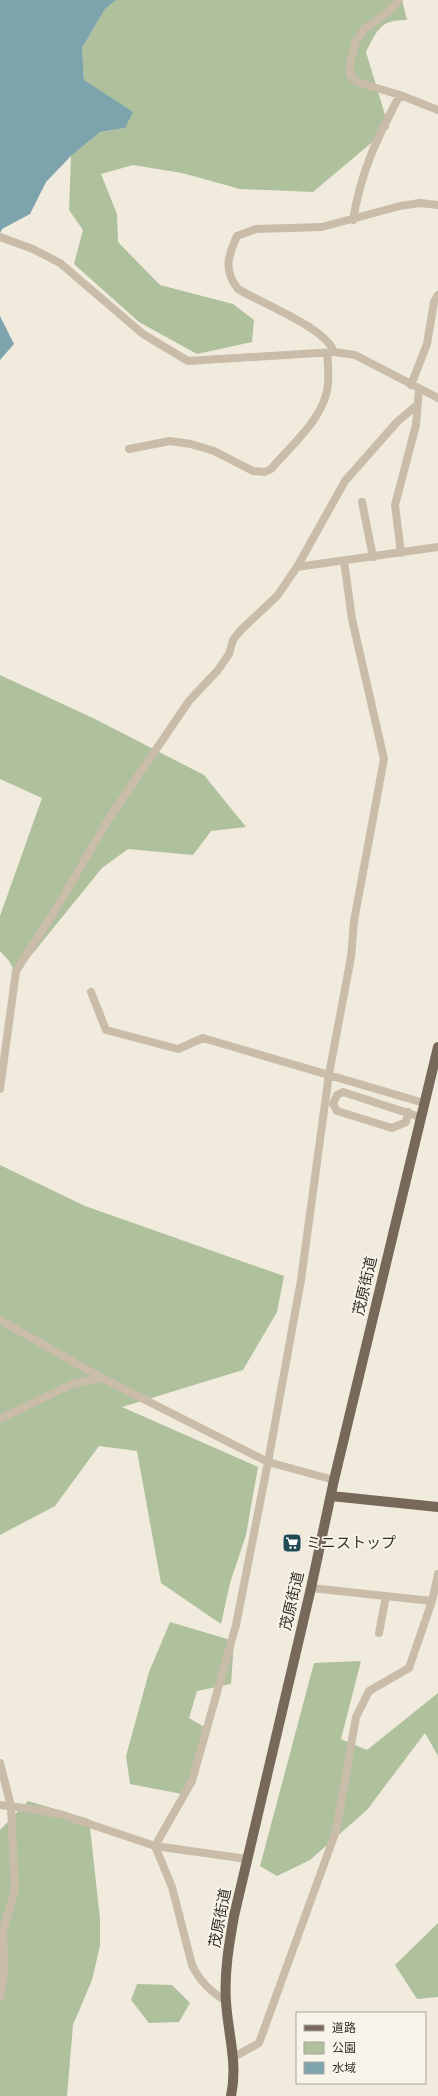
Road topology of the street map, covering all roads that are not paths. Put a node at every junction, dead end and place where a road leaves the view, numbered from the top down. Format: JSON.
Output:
{"nodes":[{"id":1,"x":399,"y":0,"type":"edge"},
{"id":2,"x":400,"y":95,"type":"junction"},
{"id":3,"x":438,"y":110,"type":"edge"},
{"id":4,"x":438,"y":205,"type":"edge"},
{"id":5,"x":354,"y":220,"type":"junction"},
{"id":6,"x":0,"y":238,"type":"edge"},
{"id":7,"x":438,"y":295,"type":"edge"},
{"id":8,"x":331,"y":353,"type":"junction"},
{"id":9,"x":415,"y":387,"type":"junction"},
{"id":10,"x":438,"y":398,"type":"edge"},
{"id":11,"x":417,"y":405,"type":"junction"},
{"id":12,"x":129,"y":449,"type":"dead end"},
{"id":13,"x":362,"y":502,"type":"dead end"},
{"id":14,"x":438,"y":547,"type":"edge"},
{"id":15,"x":401,"y":553,"type":"junction"},
{"id":16,"x":373,"y":557,"type":"junction"},
{"id":17,"x":344,"y":561,"type":"junction"},
{"id":18,"x":298,"y":567,"type":"junction"},
{"id":19,"x":91,"y":992,"type":"dead end"},
{"id":20,"x":438,"y":1047,"type":"edge"},
{"id":21,"x":329,"y":1074,"type":"junction"},
{"id":22,"x":0,"y":1089,"type":"edge"},
{"id":23,"x":424,"y":1103,"type":"junction"},
{"id":24,"x":408,"y":1112,"type":"junction"},
{"id":25,"x":420,"y":1117,"type":"junction"},
{"id":26,"x":0,"y":1320,"type":"edge"},
{"id":27,"x":102,"y":1378,"type":"junction"},
{"id":28,"x":0,"y":1419,"type":"edge"},
{"id":29,"x":268,"y":1462,"type":"junction"},
{"id":30,"x":334,"y":1480,"type":"junction"},
{"id":31,"x":330,"y":1496,"type":"junction"},
{"id":32,"x":438,"y":1507,"type":"edge"},
{"id":33,"x":438,"y":1574,"type":"edge"},
{"id":34,"x":311,"y":1588,"type":"junction"},
{"id":35,"x":386,"y":1596,"type":"junction"},
{"id":36,"x":432,"y":1601,"type":"junction"},
{"id":37,"x":379,"y":1633,"type":"dead end"},
{"id":38,"x":0,"y":1763,"type":"edge"},
{"id":39,"x":0,"y":1805,"type":"edge"},
{"id":40,"x":11,"y":1806,"type":"junction"},
{"id":41,"x":155,"y":1846,"type":"junction"},
{"id":42,"x":248,"y":1859,"type":"junction"},
{"id":43,"x":0,"y":1997,"type":"edge"},
{"id":44,"x":226,"y":2002,"type":"junction"},
{"id":45,"x":234,"y":2057,"type":"junction"},
{"id":46,"x":231,"y":2096,"type":"edge"}],
"edges":[{"from":1,"to":2,"type":"street"},
{"from":2,"to":3,"type":"street"},
{"from":2,"to":5,"type":"street"},
{"from":4,"to":5,"type":"street"},
{"from":5,"to":8,"type":"street"},
{"from":6,"to":8,"type":"street"},
{"from":7,"to":9,"type":"street"},
{"from":8,"to":9,"type":"street"},
{"from":8,"to":12,"type":"street"},
{"from":9,"to":10,"type":"street"},
{"from":9,"to":11,"type":"street"},
{"from":11,"to":15,"type":"street"},
{"from":11,"to":18,"type":"street"},
{"from":13,"to":16,"type":"street"},
{"from":14,"to":15,"type":"street"},
{"from":15,"to":16,"type":"street"},
{"from":16,"to":17,"type":"street"},
{"from":17,"to":18,"type":"street"},
{"from":17,"to":21,"type":"street"},
{"from":18,"to":22,"type":"street"},
{"from":19,"to":21,"type":"street"},
{"from":20,"to":23,"type":"main road","name":"茂原街道"},
{"from":21,"to":23,"type":"street"},
{"from":21,"to":29,"type":"street"},
{"from":23,"to":25,"type":"main road","name":"茂原街道"},
{"from":24,"to":24,"type":"street"},
{"from":24,"to":25,"type":"street"},
{"from":25,"to":30,"type":"main road","name":"茂原街道"},
{"from":26,"to":27,"type":"street"},
{"from":27,"to":28,"type":"street"},
{"from":27,"to":29,"type":"street"},
{"from":29,"to":30,"type":"street"},
{"from":29,"to":41,"type":"street"},
{"from":30,"to":31,"type":"main road","name":"茂原街道"},
{"from":31,"to":32,"type":"main road"},
{"from":31,"to":34,"type":"main road","name":"茂原街道"},
{"from":33,"to":36,"type":"street"},
{"from":34,"to":35,"type":"street"},
{"from":34,"to":42,"type":"main road","name":"茂原街道"},
{"from":35,"to":36,"type":"street"},
{"from":35,"to":37,"type":"street"},
{"from":36,"to":45,"type":"street"},
{"from":38,"to":40,"type":"street"},
{"from":39,"to":40,"type":"street"},
{"from":40,"to":41,"type":"street"},
{"from":40,"to":43,"type":"street"},
{"from":41,"to":42,"type":"street"},
{"from":41,"to":44,"type":"street"},
{"from":42,"to":44,"type":"main road","name":"茂原街道"},
{"from":44,"to":45,"type":"main road","name":"茂原街道"},
{"from":45,"to":46,"type":"main road","name":"茂原街道"}]}
